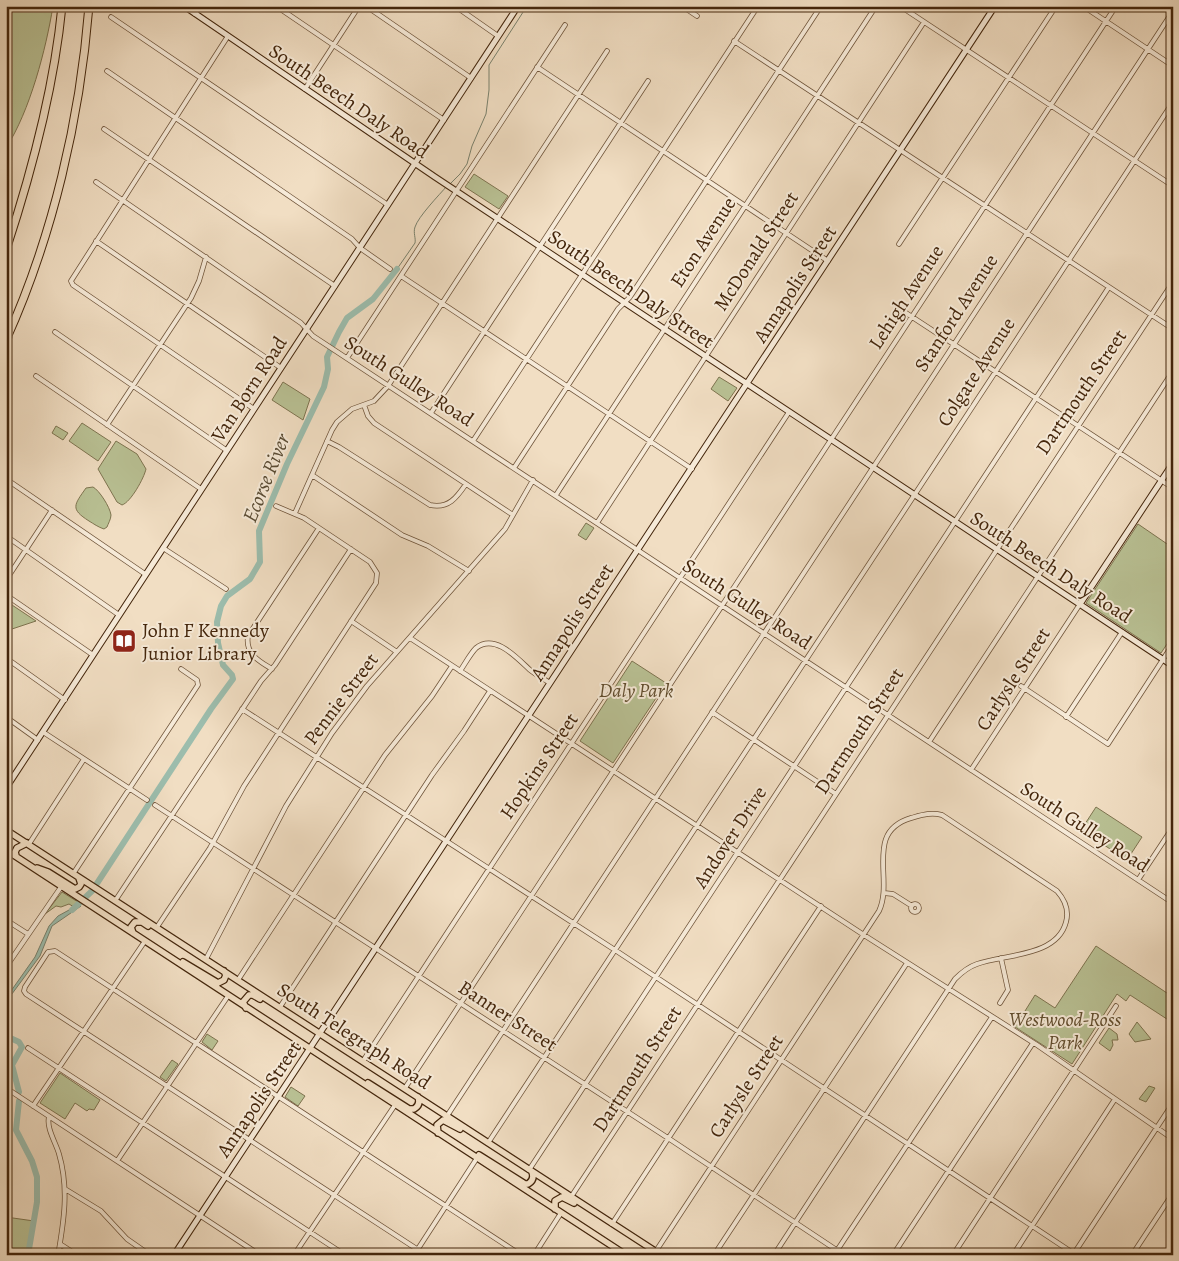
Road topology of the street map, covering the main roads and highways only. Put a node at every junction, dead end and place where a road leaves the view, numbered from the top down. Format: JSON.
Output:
{"nodes":[{"id":1,"x":62,"y":6,"type":"edge"},
{"id":2,"x":88,"y":6,"type":"edge"},
{"id":3,"x":6,"y":250,"type":"edge"},
{"id":4,"x":7,"y":338,"type":"edge"},
{"id":5,"x":6,"y":348,"type":"edge"},
{"id":6,"x":6,"y":830,"type":"edge"},
{"id":7,"x":28,"y":844,"type":"junction"},
{"id":8,"x":6,"y":850,"type":"edge"},
{"id":9,"x":16,"y":856,"type":"junction"},
{"id":10,"x":28,"y":864,"type":"junction"},
{"id":11,"x":79,"y":878,"type":"junction"},
{"id":12,"x":133,"y":933,"type":"junction"},
{"id":13,"x":162,"y":952,"type":"junction"},
{"id":14,"x":200,"y":955,"type":"junction"},
{"id":15,"x":224,"y":971,"type":"junction"},
{"id":16,"x":246,"y":1008,"type":"junction"},
{"id":17,"x":309,"y":1027,"type":"junction"},
{"id":18,"x":350,"y":1075,"type":"junction"},
{"id":19,"x":418,"y":1097,"type":"junction"},
{"id":20,"x":438,"y":1133,"type":"junction"},
{"id":21,"x":464,"y":1149,"type":"junction"},
{"id":22,"x":505,"y":1154,"type":"junction"},
{"id":23,"x":531,"y":1171,"type":"junction"},
{"id":24,"x":555,"y":1209,"type":"junction"},
{"id":25,"x":615,"y":1225,"type":"junction"},
{"id":26,"x":657,"y":1254,"type":"edge"},
{"id":27,"x":626,"y":1255,"type":"edge"}],
"edges":[{"from":1,"to":3,"type":"highway"},
{"from":2,"to":4,"type":"highway"},
{"from":4,"to":5,"type":"highway"},
{"from":6,"to":7,"type":"main road","name":"South Telegraph Road"},
{"from":7,"to":9,"type":"main road"},
{"from":7,"to":11,"type":"main road","name":"South Telegraph Road"},
{"from":8,"to":9,"type":"main road","name":"South Telegraph Road"},
{"from":9,"to":10,"type":"main road","name":"South Telegraph Road"},
{"from":10,"to":11,"type":"main road"},
{"from":10,"to":12,"type":"main road","name":"South Telegraph Road"},
{"from":11,"to":14,"type":"main road","name":"South Telegraph Road"},
{"from":12,"to":13,"type":"main road","name":"South Telegraph Road"},
{"from":12,"to":14,"type":"main road"},
{"from":13,"to":15,"type":"main road"},
{"from":13,"to":16,"type":"main road","name":"South Telegraph Road"},
{"from":14,"to":15,"type":"main road","name":"South Telegraph Road"},
{"from":15,"to":17,"type":"main road","name":"South Telegraph Road"},
{"from":16,"to":17,"type":"main road"},
{"from":16,"to":18,"type":"main road","name":"South Telegraph Road"},
{"from":17,"to":19,"type":"main road","name":"South Telegraph Road"},
{"from":18,"to":19,"type":"main road"},
{"from":18,"to":20,"type":"main road","name":"South Telegraph Road"},
{"from":19,"to":22,"type":"main road","name":"South Telegraph Road"},
{"from":20,"to":21,"type":"main road","name":"South Telegraph Road"},
{"from":20,"to":22,"type":"main road"},
{"from":21,"to":23,"type":"main road"},
{"from":21,"to":24,"type":"main road","name":"South Telegraph Road"},
{"from":22,"to":23,"type":"main road","name":"South Telegraph Road"},
{"from":23,"to":25,"type":"main road","name":"South Telegraph Road"},
{"from":24,"to":25,"type":"main road"},
{"from":24,"to":27,"type":"main road","name":"South Telegraph Road"},
{"from":25,"to":26,"type":"main road","name":"South Telegraph Road"}]}
